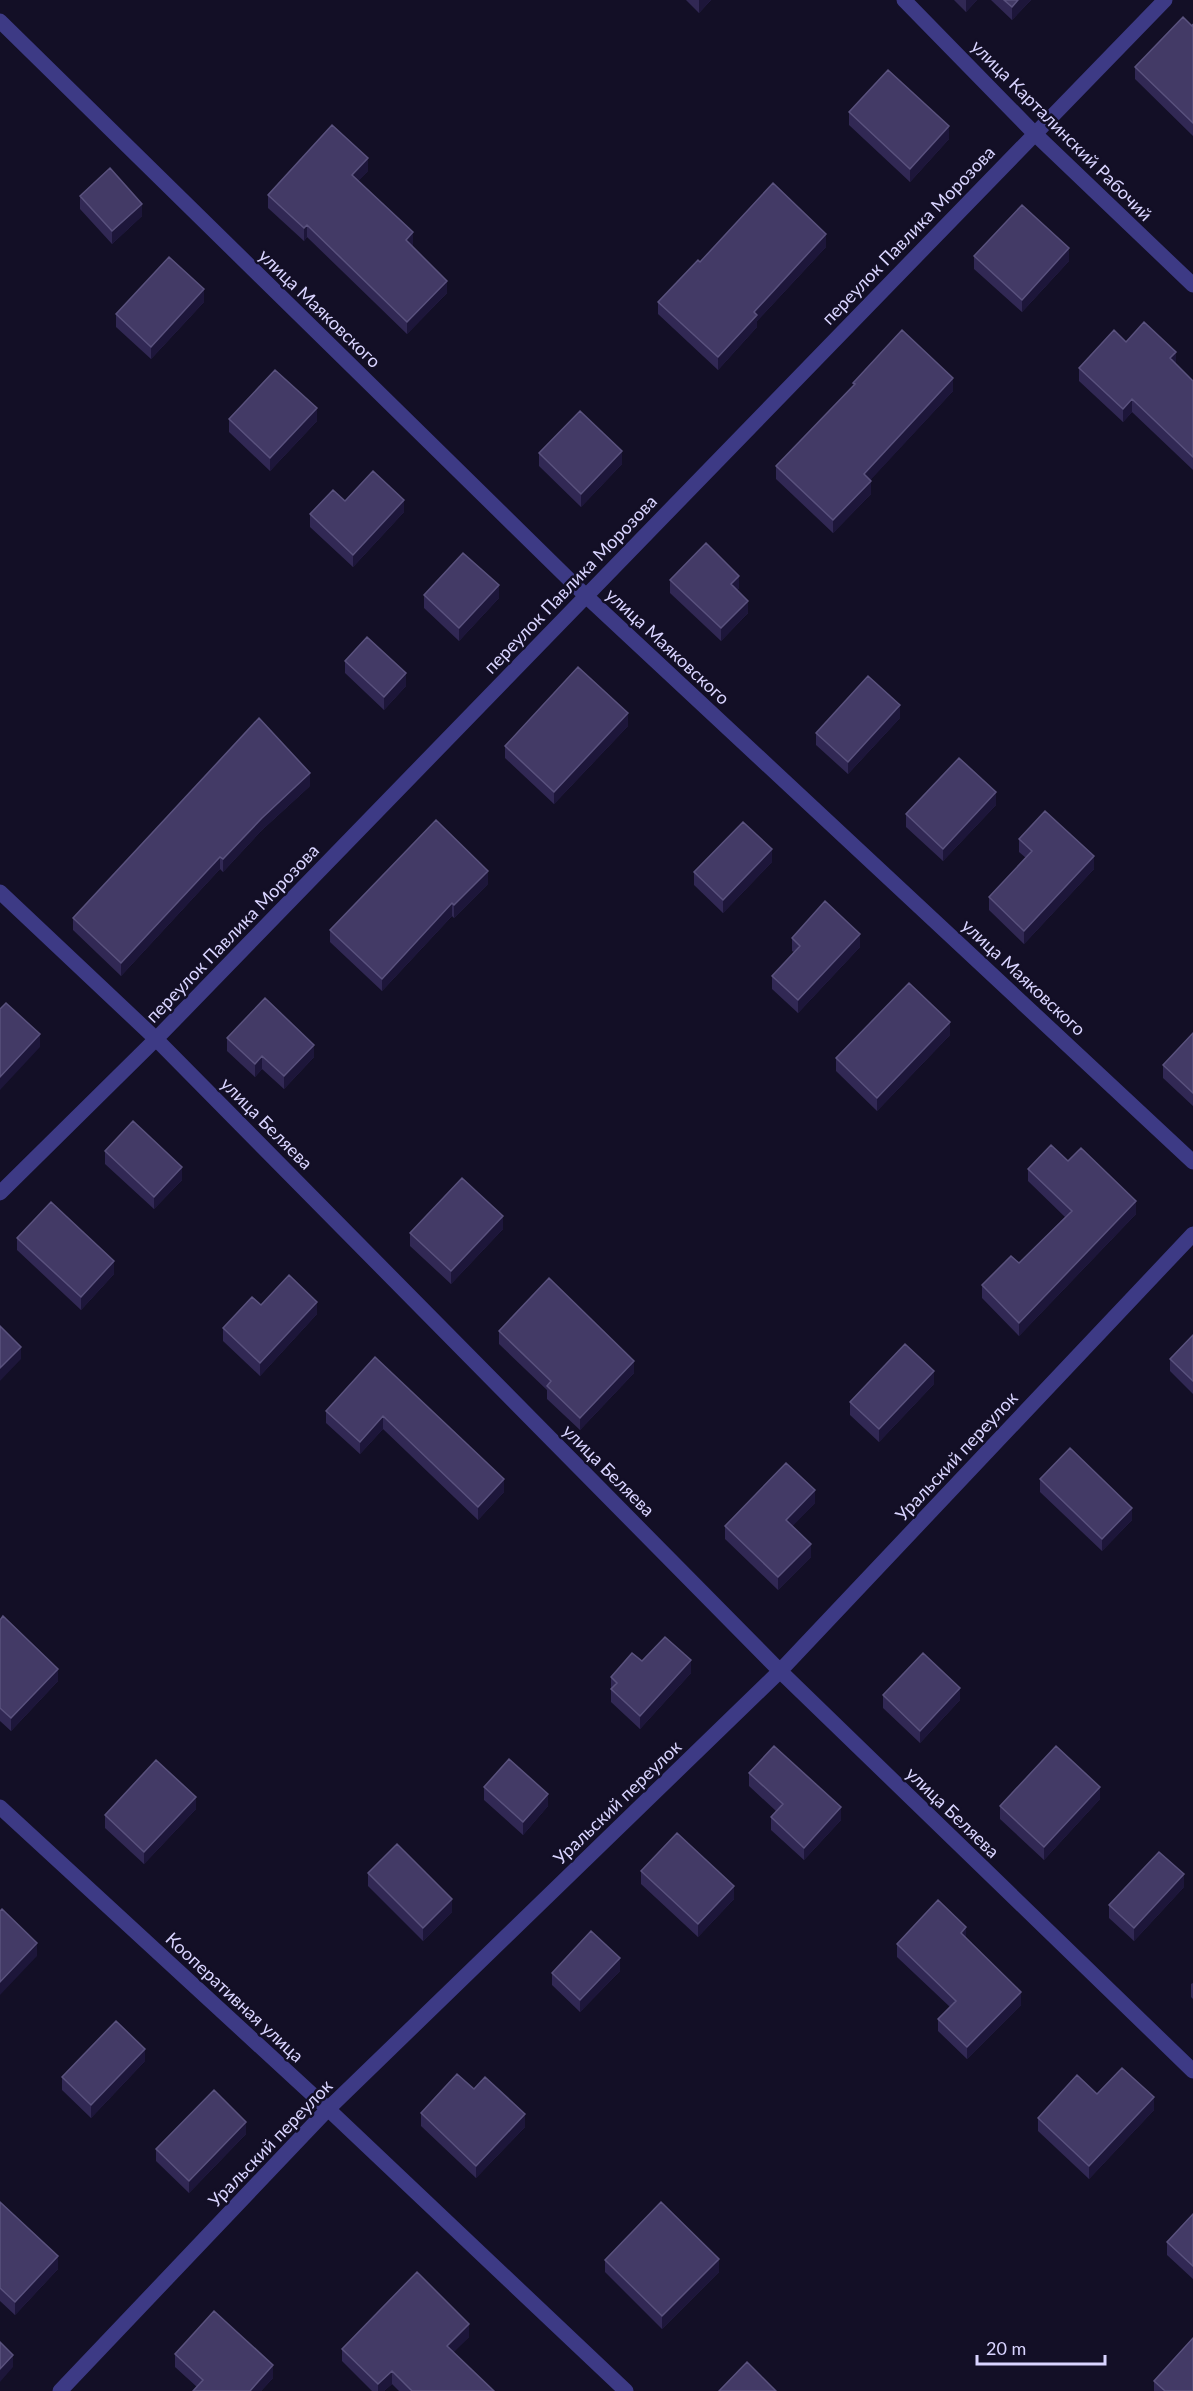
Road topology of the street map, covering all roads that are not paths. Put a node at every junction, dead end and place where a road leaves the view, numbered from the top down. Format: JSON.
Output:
{"nodes":[{"id":1,"x":904,"y":0,"type":"edge"},
{"id":2,"x":1165,"y":0,"type":"edge"},
{"id":3,"x":0,"y":21,"type":"edge"},
{"id":4,"x":1034,"y":133,"type":"junction"},
{"id":5,"x":1193,"y":285,"type":"edge"},
{"id":6,"x":586,"y":596,"type":"junction"},
{"id":7,"x":0,"y":892,"type":"edge"},
{"id":8,"x":156,"y":1039,"type":"junction"},
{"id":9,"x":1193,"y":1162,"type":"edge"},
{"id":10,"x":0,"y":1193,"type":"edge"},
{"id":11,"x":1193,"y":1234,"type":"edge"},
{"id":12,"x":780,"y":1671,"type":"junction"},
{"id":13,"x":0,"y":1807,"type":"edge"},
{"id":14,"x":1193,"y":2071,"type":"edge"},
{"id":15,"x":328,"y":2109,"type":"junction"},
{"id":16,"x":60,"y":2391,"type":"edge"},
{"id":17,"x":626,"y":2391,"type":"edge"}],
"edges":[{"from":1,"to":4,"type":"street","name":"улица Карталинский Рабочий"},
{"from":2,"to":4,"type":"street","name":"переулок Павлика Морозова"},
{"from":3,"to":6,"type":"street","name":"улица Маяковского"},
{"from":4,"to":5,"type":"street","name":"улица Карталинский Рабочий"},
{"from":4,"to":6,"type":"street","name":"переулок Павлика Морозова"},
{"from":6,"to":8,"type":"street","name":"переулок Павлика Морозова"},
{"from":6,"to":9,"type":"street","name":"улица Маяковского"},
{"from":7,"to":8,"type":"street","name":"улица Беляева"},
{"from":8,"to":10,"type":"street","name":"переулок Павлика Морозова"},
{"from":8,"to":12,"type":"street","name":"улица Беляева"},
{"from":11,"to":12,"type":"street","name":"Уральский переулок"},
{"from":12,"to":14,"type":"street","name":"улица Беляева"},
{"from":12,"to":15,"type":"street","name":"Уральский переулок"},
{"from":13,"to":15,"type":"street","name":"Кооперативная улица"},
{"from":15,"to":16,"type":"street","name":"Уральский переулок"},
{"from":15,"to":17,"type":"street","name":"Кооперативная улица"}]}
